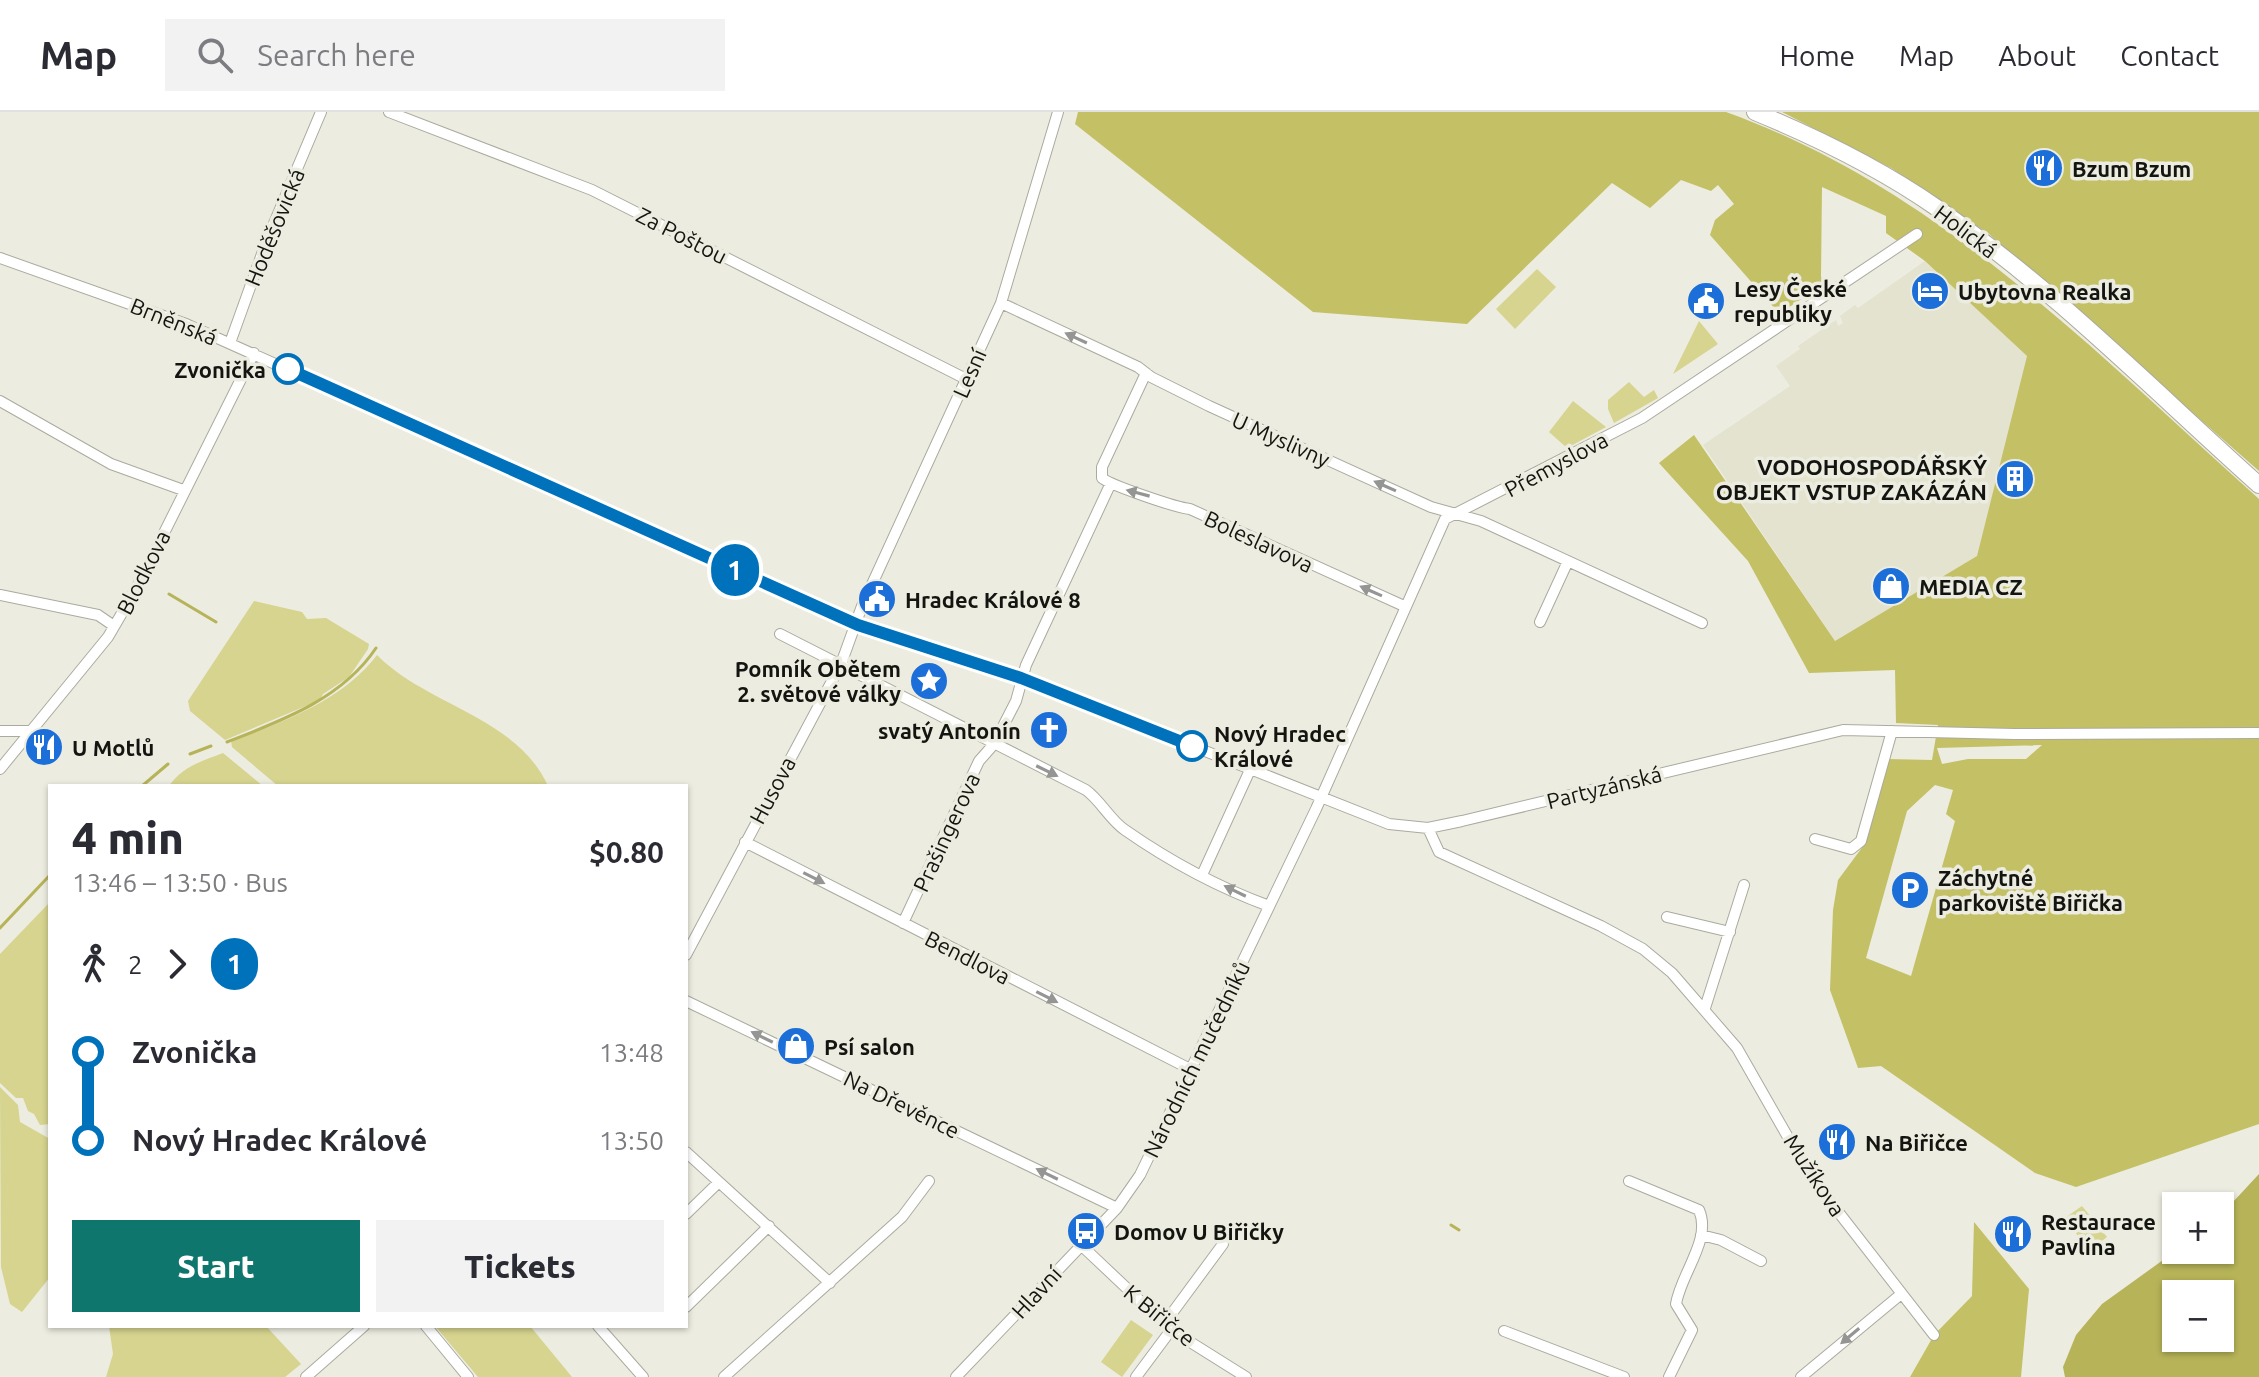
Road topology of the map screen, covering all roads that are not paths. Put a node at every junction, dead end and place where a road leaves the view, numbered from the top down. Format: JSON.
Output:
{"nodes":[{"id":1,"x":321,"y":112,"type":"edge"},
{"id":2,"x":389,"y":112,"type":"edge"},
{"id":3,"x":1058,"y":112,"type":"edge"},
{"id":4,"x":1755,"y":112,"type":"edge"},
{"id":5,"x":1917,"y":234,"type":"dead end"},
{"id":6,"x":0,"y":258,"type":"edge"},
{"id":7,"x":1001,"y":303,"type":"junction"},
{"id":8,"x":230,"y":343,"type":"junction"},
{"id":9,"x":254,"y":353,"type":"junction"},
{"id":10,"x":1146,"y":373,"type":"junction"},
{"id":11,"x":966,"y":379,"type":"junction"},
{"id":12,"x":0,"y":401,"type":"edge"},
{"id":13,"x":1110,"y":485,"type":"junction"},
{"id":14,"x":2259,"y":485,"type":"edge"},
{"id":15,"x":183,"y":490,"type":"junction"},
{"id":16,"x":1458,"y":512,"type":"junction"},
{"id":17,"x":1568,"y":561,"type":"junction"},
{"id":18,"x":0,"y":595,"type":"edge"},
{"id":19,"x":1404,"y":606,"type":"junction"},
{"id":20,"x":1540,"y":622,"type":"dead end"},
{"id":21,"x":1702,"y":623,"type":"dead end"},
{"id":22,"x":858,"y":625,"type":"junction"},
{"id":23,"x":114,"y":626,"type":"junction"},
{"id":24,"x":780,"y":634,"type":"dead end"},
{"id":25,"x":841,"y":664,"type":"junction"},
{"id":26,"x":1021,"y":678,"type":"junction"},
{"id":27,"x":0,"y":731,"type":"edge"},
{"id":28,"x":33,"y":731,"type":"junction"},
{"id":29,"x":1892,"y":731,"type":"junction"},
{"id":30,"x":2259,"y":733,"type":"edge"},
{"id":31,"x":994,"y":744,"type":"junction"},
{"id":32,"x":0,"y":769,"type":"edge"},
{"id":33,"x":1250,"y":770,"type":"junction"},
{"id":34,"x":1320,"y":796,"type":"junction"},
{"id":35,"x":1428,"y":828,"type":"junction"},
{"id":36,"x":1815,"y":839,"type":"dead end"},
{"id":37,"x":745,"y":842,"type":"junction"},
{"id":38,"x":1202,"y":875,"type":"junction"},
{"id":39,"x":1744,"y":885,"type":"dead end"},
{"id":40,"x":1269,"y":906,"type":"junction"},
{"id":41,"x":1667,"y":917,"type":"dead end"},
{"id":42,"x":903,"y":923,"type":"junction"},
{"id":43,"x":1730,"y":932,"type":"junction"},
{"id":44,"x":688,"y":951,"type":"edge"},
{"id":45,"x":688,"y":1002,"type":"edge"},
{"id":46,"x":1705,"y":1008,"type":"junction"},
{"id":47,"x":1192,"y":1070,"type":"junction"},
{"id":48,"x":688,"y":1154,"type":"edge"},
{"id":49,"x":929,"y":1181,"type":"dead end"},
{"id":50,"x":1629,"y":1181,"type":"dead end"},
{"id":51,"x":719,"y":1182,"type":"junction"},
{"id":52,"x":1117,"y":1208,"type":"junction"},
{"id":53,"x":688,"y":1212,"type":"edge"},
{"id":54,"x":769,"y":1226,"type":"junction"},
{"id":55,"x":1701,"y":1235,"type":"junction"},
{"id":56,"x":1223,"y":1244,"type":"dead end"},
{"id":57,"x":1081,"y":1245,"type":"junction"},
{"id":58,"x":1761,"y":1261,"type":"dead end"},
{"id":59,"x":830,"y":1283,"type":"junction"},
{"id":60,"x":1900,"y":1295,"type":"junction"},
{"id":61,"x":688,"y":1305,"type":"edge"},
{"id":62,"x":1168,"y":1327,"type":"junction"},
{"id":63,"x":362,"y":1328,"type":"edge"},
{"id":64,"x":428,"y":1328,"type":"edge"},
{"id":65,"x":600,"y":1328,"type":"edge"},
{"id":66,"x":1504,"y":1331,"type":"dead end"},
{"id":67,"x":1934,"y":1335,"type":"dead end"},
{"id":68,"x":306,"y":1377,"type":"edge"},
{"id":69,"x":468,"y":1377,"type":"edge"},
{"id":70,"x":643,"y":1377,"type":"edge"},
{"id":71,"x":724,"y":1377,"type":"edge"},
{"id":72,"x":956,"y":1377,"type":"edge"},
{"id":73,"x":1136,"y":1377,"type":"edge"},
{"id":74,"x":1246,"y":1377,"type":"edge"},
{"id":75,"x":1624,"y":1377,"type":"edge"},
{"id":76,"x":1669,"y":1377,"type":"edge"},
{"id":77,"x":1801,"y":1377,"type":"edge"}],
"edges":[{"from":1,"to":8,"type":"street","name":"Hoděšovická"},
{"from":2,"to":11,"type":"street","name":"Za Poštou"},
{"from":3,"to":7,"type":"street","name":"Lesní"},
{"from":4,"to":14,"type":"main road","name":"Holická"},
{"from":5,"to":16,"type":"street","name":"Přemyslova"},
{"from":6,"to":8,"type":"street","name":"Brněnská"},
{"from":10,"to":7,"type":"street","name":"U Myslivny","one_way":true},
{"from":7,"to":11,"type":"street","name":"Lesní"},
{"from":8,"to":9,"type":"street","name":"Brněnská"},
{"from":9,"to":15,"type":"street","name":"Blodkova"},
{"from":9,"to":22,"type":"street","name":"Brněnská"},
{"from":10,"to":13,"type":"street"},
{"from":16,"to":10,"type":"street","name":"U Myslivny","one_way":true},
{"from":11,"to":22,"type":"street","name":"Lesní"},
{"from":12,"to":15,"type":"street"},
{"from":19,"to":13,"type":"street","name":"Boleslavova","one_way":true},
{"from":13,"to":26,"type":"street","name":"Prašingerova"},
{"from":15,"to":23,"type":"street","name":"Blodkova"},
{"from":16,"to":17,"type":"street","name":"U Myslivny"},
{"from":16,"to":19,"type":"street","name":"Přemyslova"},
{"from":17,"to":20,"type":"street"},
{"from":17,"to":21,"type":"street","name":"U Myslivny"},
{"from":18,"to":23,"type":"street"},
{"from":19,"to":34,"type":"street","name":"Přemyslova"},
{"from":22,"to":25,"type":"street","name":"Husova"},
{"from":22,"to":26,"type":"street","name":"Brněnská"},
{"from":23,"to":28,"type":"street","name":"Blodkova"},
{"from":24,"to":25,"type":"street"},
{"from":25,"to":31,"type":"street"},
{"from":25,"to":37,"type":"street","name":"Husova"},
{"from":26,"to":31,"type":"street","name":"Prašingerova"},
{"from":26,"to":33,"type":"street","name":"Brněnská"},
{"from":27,"to":28,"type":"street"},
{"from":28,"to":32,"type":"street","name":"Blodkova"},
{"from":29,"to":30,"type":"street","name":"Partyzánská"},
{"from":29,"to":35,"type":"street","name":"Partyzánská"},
{"from":29,"to":36,"type":"street"},
{"from":31,"to":38,"type":"street","one_way":true},
{"from":31,"to":42,"type":"street","name":"Prašingerova"},
{"from":33,"to":34,"type":"street","name":"Brněnská"},
{"from":33,"to":38,"type":"street"},
{"from":34,"to":35,"type":"street","name":"Partyzánská"},
{"from":34,"to":40,"type":"street","name":"Národních mučedníků"},
{"from":35,"to":46,"type":"street","name":"Mužíkova"},
{"from":37,"to":42,"type":"street","name":"Bendlova","one_way":true},
{"from":37,"to":44,"type":"street","name":"Husova"},
{"from":40,"to":38,"type":"street","one_way":true},
{"from":39,"to":43,"type":"street"},
{"from":40,"to":47,"type":"street","name":"Národních mučedníků"},
{"from":41,"to":43,"type":"street"},
{"from":42,"to":47,"type":"street","name":"Bendlova","one_way":true},
{"from":43,"to":46,"type":"street"},
{"from":52,"to":45,"type":"street","name":"Na Dřevěnce","one_way":true},
{"from":46,"to":60,"type":"street","name":"Mužíkova"},
{"from":47,"to":52,"type":"street","name":"Národních mučedníků"},
{"from":48,"to":51,"type":"street"},
{"from":49,"to":59,"type":"street"},
{"from":50,"to":55,"type":"street"},
{"from":51,"to":53,"type":"street"},
{"from":51,"to":54,"type":"street"},
{"from":52,"to":57,"type":"street","name":"Hlavní"},
{"from":54,"to":59,"type":"street"},
{"from":54,"to":61,"type":"street"},
{"from":55,"to":58,"type":"street"},
{"from":55,"to":76,"type":"street"},
{"from":56,"to":62,"type":"street"},
{"from":57,"to":62,"type":"street","name":"K Biřičce"},
{"from":57,"to":72,"type":"street","name":"Hlavní"},
{"from":59,"to":71,"type":"street"},
{"from":60,"to":67,"type":"street","name":"Mužíkova"},
{"from":60,"to":77,"type":"street","one_way":true},
{"from":62,"to":73,"type":"street"},
{"from":62,"to":74,"type":"street","name":"K Biřičce"},
{"from":63,"to":68,"type":"street"},
{"from":64,"to":69,"type":"street"},
{"from":65,"to":70,"type":"street"},
{"from":66,"to":75,"type":"street"}]}
